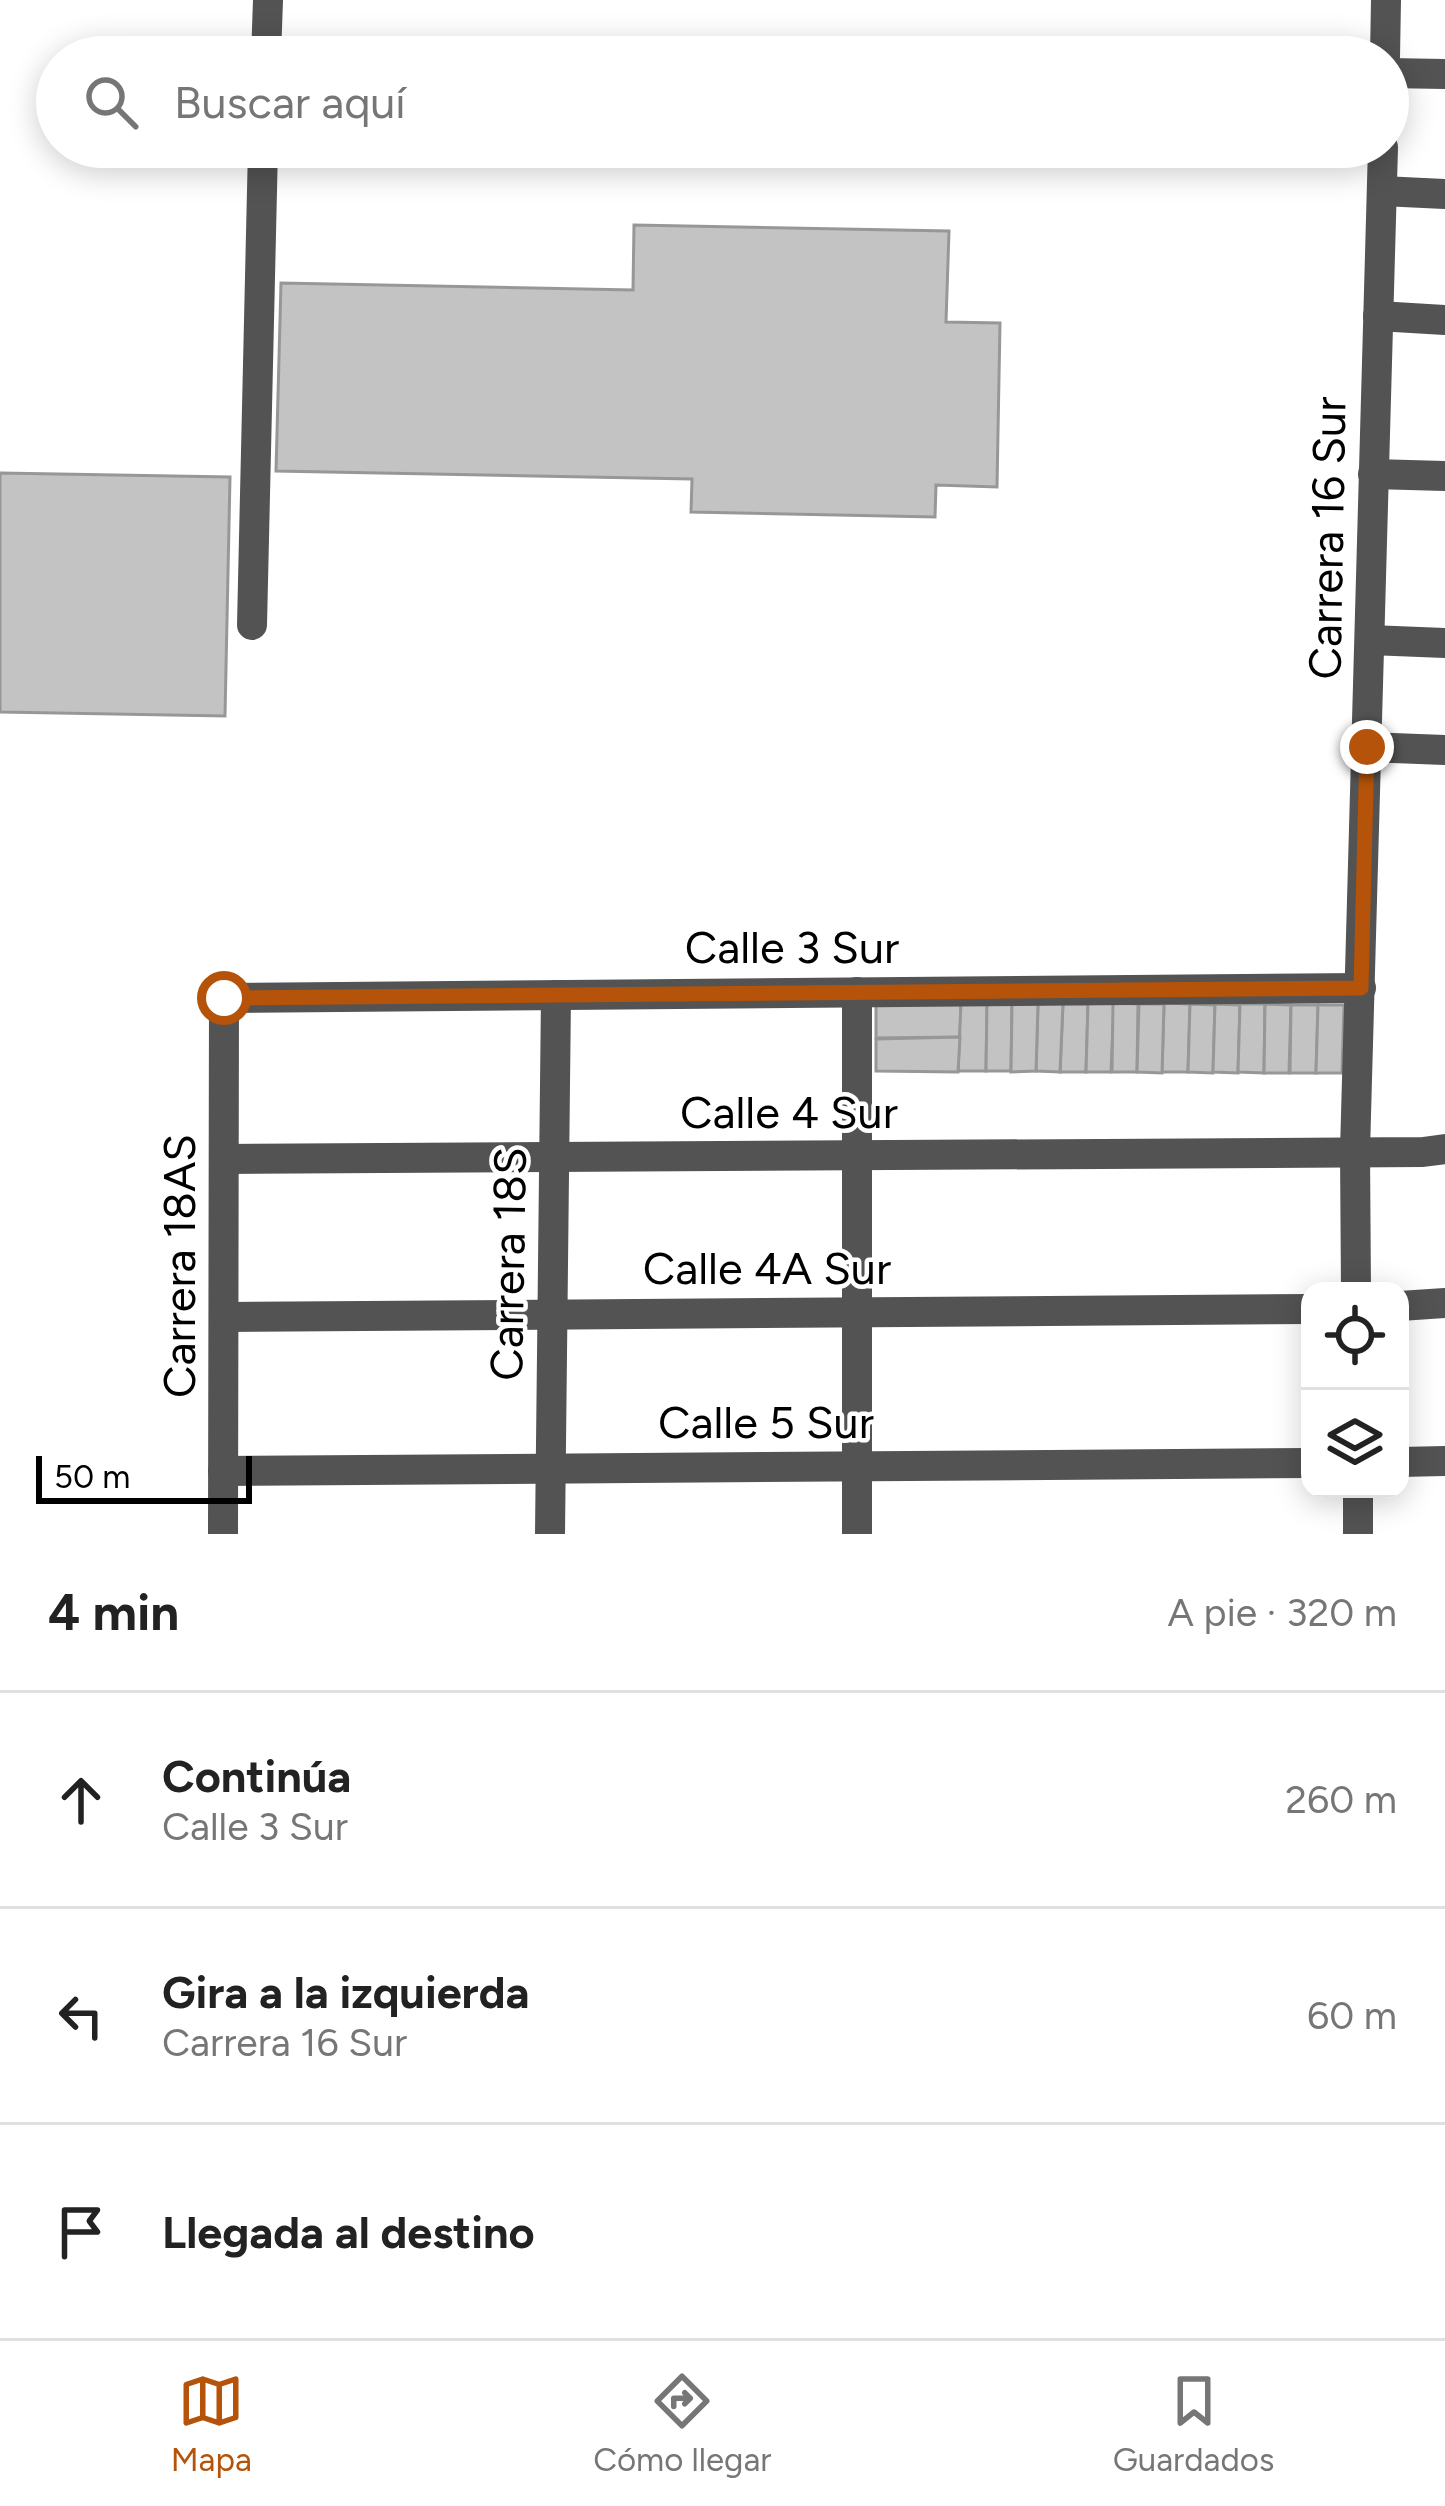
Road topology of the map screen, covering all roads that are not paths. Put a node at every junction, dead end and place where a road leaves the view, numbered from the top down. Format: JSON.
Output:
{"nodes":[{"id":1,"x":268,"y":0,"type":"edge"},
{"id":2,"x":1386,"y":0,"type":"edge"},
{"id":3,"x":267,"y":36,"type":"edge"},
{"id":4,"x":1385,"y":36,"type":"edge"},
{"id":5,"x":1409,"y":74,"type":"edge"},
{"id":6,"x":1445,"y":74,"type":"edge"},
{"id":7,"x":263,"y":168,"type":"edge"},
{"id":8,"x":1383,"y":168,"type":"edge"},
{"id":9,"x":1382,"y":191,"type":"junction"},
{"id":10,"x":1445,"y":194,"type":"edge"},
{"id":11,"x":1378,"y":316,"type":"junction"},
{"id":12,"x":1445,"y":320,"type":"edge"},
{"id":13,"x":1373,"y":474,"type":"junction"},
{"id":14,"x":1445,"y":476,"type":"edge"},
{"id":15,"x":252,"y":625,"type":"dead end"},
{"id":16,"x":1370,"y":640,"type":"junction"},
{"id":17,"x":1445,"y":643,"type":"edge"},
{"id":18,"x":1367,"y":747,"type":"junction"},
{"id":19,"x":1445,"y":750,"type":"edge"},
{"id":20,"x":1361,"y":988,"type":"junction"},
{"id":21,"x":857,"y":992,"type":"junction"},
{"id":22,"x":556,"y":994,"type":"junction"},
{"id":23,"x":224,"y":998,"type":"joint"},
{"id":24,"x":1445,"y":1149,"type":"edge"},
{"id":25,"x":1355,"y":1151,"type":"junction"},
{"id":26,"x":857,"y":1156,"type":"junction"},
{"id":27,"x":554,"y":1157,"type":"junction"},
{"id":28,"x":224,"y":1159,"type":"junction"},
{"id":29,"x":1356,"y":1282,"type":"edge"},
{"id":30,"x":1445,"y":1303,"type":"edge"},
{"id":31,"x":1409,"y":1305,"type":"edge"},
{"id":32,"x":1301,"y":1309,"type":"edge"},
{"id":33,"x":857,"y":1313,"type":"junction"},
{"id":34,"x":552,"y":1315,"type":"junction"},
{"id":35,"x":224,"y":1317,"type":"junction"},
{"id":36,"x":1409,"y":1462,"type":"edge"},
{"id":37,"x":1445,"y":1462,"type":"edge"},
{"id":38,"x":1301,"y":1463,"type":"edge"},
{"id":39,"x":857,"y":1466,"type":"junction"},
{"id":40,"x":550,"y":1468,"type":"junction"},
{"id":41,"x":223,"y":1471,"type":"junction"},
{"id":42,"x":1358,"y":1498,"type":"edge"},
{"id":43,"x":223,"y":1534,"type":"edge"},
{"id":44,"x":550,"y":1534,"type":"edge"},
{"id":45,"x":857,"y":1534,"type":"edge"},
{"id":46,"x":1358,"y":1534,"type":"edge"}],
"edges":[{"from":1,"to":3,"type":"street"},
{"from":2,"to":4,"type":"street"},
{"from":5,"to":6,"type":"street"},
{"from":7,"to":15,"type":"street"},
{"from":8,"to":9,"type":"street","name":"Carrera 16 Sur"},
{"from":9,"to":10,"type":"street"},
{"from":9,"to":11,"type":"street","name":"Carrera 16 Sur"},
{"from":11,"to":12,"type":"street"},
{"from":11,"to":13,"type":"street","name":"Carrera 16 Sur"},
{"from":13,"to":14,"type":"street"},
{"from":13,"to":16,"type":"street","name":"Carrera 16 Sur"},
{"from":16,"to":17,"type":"street"},
{"from":16,"to":18,"type":"street","name":"Carrera 16 Sur"},
{"from":18,"to":19,"type":"street"},
{"from":18,"to":20,"type":"street","name":"Carrera 16 Sur"},
{"from":20,"to":21,"type":"street","name":"Calle 3 Sur"},
{"from":20,"to":25,"type":"street","name":"Carrera 16 Sur"},
{"from":21,"to":22,"type":"street","name":"Calle 3 Sur"},
{"from":21,"to":26,"type":"street"},
{"from":22,"to":23,"type":"street","name":"Calle 3 Sur"},
{"from":22,"to":27,"type":"street","name":"Carrera 18S"},
{"from":23,"to":28,"type":"street","name":"Carrera 18AS"},
{"from":24,"to":25,"type":"street","name":"Calle 4 Sur"},
{"from":25,"to":26,"type":"street","name":"Calle 4 Sur"},
{"from":25,"to":29,"type":"street","name":"Carrera 16 Sur"},
{"from":26,"to":27,"type":"street","name":"Calle 4 Sur"},
{"from":26,"to":33,"type":"street"},
{"from":27,"to":28,"type":"street","name":"Calle 4 Sur"},
{"from":27,"to":34,"type":"street","name":"Carrera 18S"},
{"from":28,"to":35,"type":"street","name":"Carrera 18AS"},
{"from":30,"to":31,"type":"street"},
{"from":32,"to":33,"type":"street","name":"Calle 4A Sur"},
{"from":33,"to":34,"type":"street","name":"Calle 4A Sur"},
{"from":33,"to":39,"type":"street"},
{"from":34,"to":35,"type":"street","name":"Calle 4A Sur"},
{"from":34,"to":40,"type":"street","name":"Carrera 18S"},
{"from":35,"to":41,"type":"street","name":"Carrera 18AS"},
{"from":36,"to":37,"type":"street"},
{"from":38,"to":39,"type":"street","name":"Calle 5 Sur"},
{"from":39,"to":40,"type":"street","name":"Calle 5 Sur"},
{"from":39,"to":45,"type":"street"},
{"from":40,"to":41,"type":"street","name":"Calle 5 Sur"},
{"from":40,"to":44,"type":"street","name":"Carrera 18S"},
{"from":41,"to":43,"type":"street","name":"Carrera 18AS"},
{"from":42,"to":46,"type":"street"}]}
